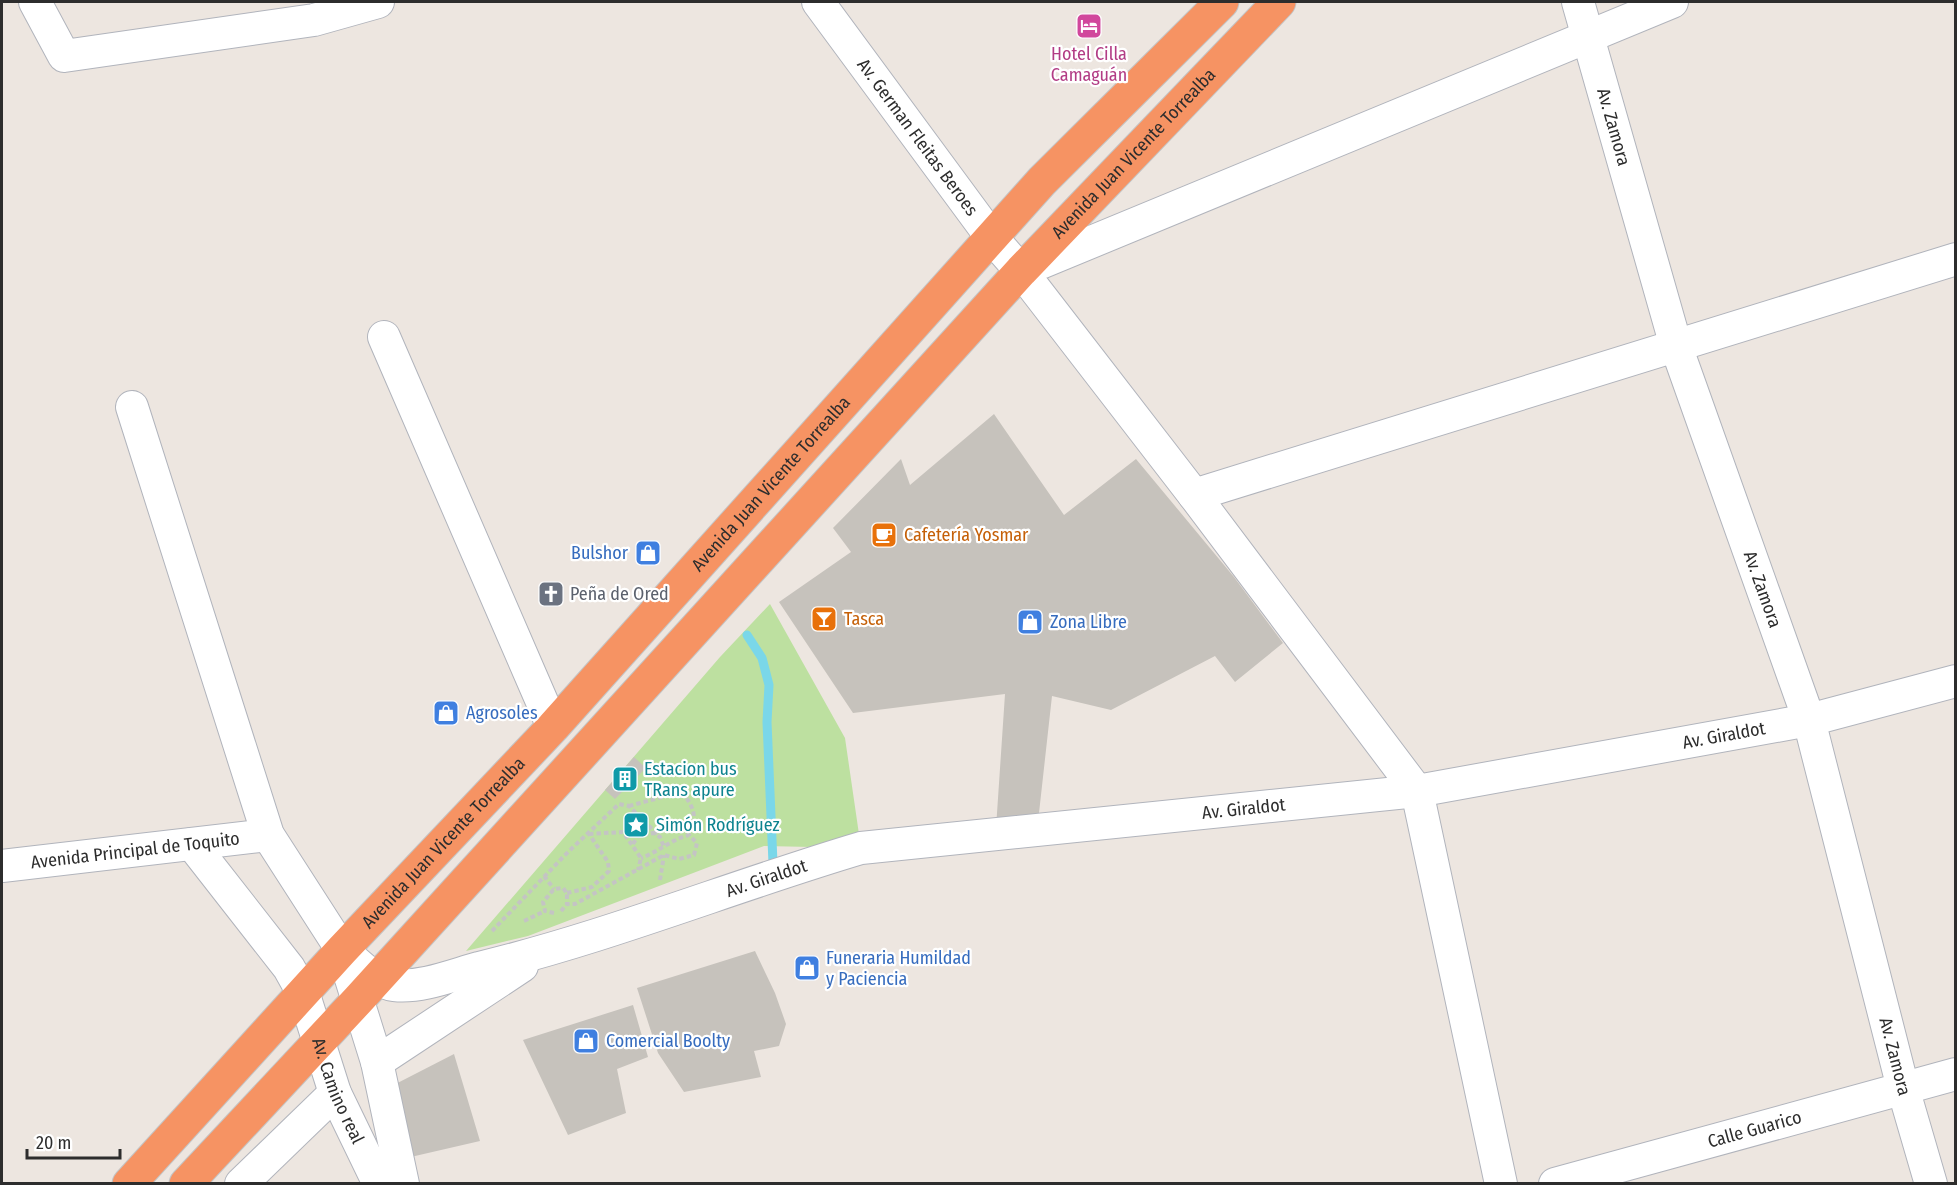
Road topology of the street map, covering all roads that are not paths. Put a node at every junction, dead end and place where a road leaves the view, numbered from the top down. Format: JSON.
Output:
{"nodes":[{"id":1,"x":35,"y":2,"type":"edge"},
{"id":2,"x":378,"y":2,"type":"edge"},
{"id":3,"x":818,"y":2,"type":"edge"},
{"id":4,"x":1222,"y":2,"type":"edge"},
{"id":5,"x":1280,"y":2,"type":"edge"},
{"id":6,"x":1578,"y":2,"type":"edge"},
{"id":7,"x":1672,"y":2,"type":"edge"},
{"id":8,"x":1588,"y":36,"type":"junction"},
{"id":9,"x":992,"y":238,"type":"junction"},
{"id":10,"x":1956,"y":259,"type":"edge"},
{"id":11,"x":1021,"y":271,"type":"junction"},
{"id":12,"x":384,"y":337,"type":"dead end"},
{"id":13,"x":1676,"y":346,"type":"junction"},
{"id":14,"x":132,"y":407,"type":"dead end"},
{"id":15,"x":1194,"y":495,"type":"junction"},
{"id":16,"x":1956,"y":681,"type":"edge"},
{"id":17,"x":1809,"y":720,"type":"junction"},
{"id":18,"x":553,"y":727,"type":"junction"},
{"id":19,"x":1417,"y":791,"type":"junction"},
{"id":20,"x":268,"y":835,"type":"junction"},
{"id":21,"x":192,"y":844,"type":"junction"},
{"id":22,"x":2,"y":866,"type":"edge"},
{"id":23,"x":342,"y":950,"type":"junction"},
{"id":24,"x":540,"y":954,"type":"junction"},
{"id":25,"x":367,"y":989,"type":"junction"},
{"id":26,"x":304,"y":995,"type":"junction"},
{"id":27,"x":318,"y":1041,"type":"junction"},
{"id":28,"x":377,"y":1062,"type":"junction"},
{"id":29,"x":1956,"y":1074,"type":"edge"},
{"id":30,"x":1903,"y":1088,"type":"junction"},
{"id":31,"x":335,"y":1093,"type":"junction"},
{"id":32,"x":129,"y":1184,"type":"edge"},
{"id":33,"x":186,"y":1184,"type":"edge"},
{"id":34,"x":241,"y":1184,"type":"edge"},
{"id":35,"x":379,"y":1184,"type":"edge"},
{"id":36,"x":403,"y":1184,"type":"edge"},
{"id":37,"x":1501,"y":1184,"type":"edge"},
{"id":38,"x":1555,"y":1184,"type":"edge"},
{"id":39,"x":1931,"y":1184,"type":"edge"}],
"edges":[{"from":1,"to":2,"type":"street"},
{"from":3,"to":9,"type":"street","name":"Av. German Fleitas Beroes"},
{"from":4,"to":9,"type":"highway","name":"Avenida Juan Vicente Torrealba"},
{"from":5,"to":11,"type":"highway","name":"Avenida Juan Vicente Torrealba"},
{"from":6,"to":8,"type":"street","name":"Av. Zamora"},
{"from":7,"to":8,"type":"street"},
{"from":8,"to":11,"type":"street"},
{"from":8,"to":13,"type":"street","name":"Av. Zamora"},
{"from":9,"to":11,"type":"street","name":"Av. German Fleitas Beroes"},
{"from":9,"to":18,"type":"highway","name":"Avenida Juan Vicente Torrealba"},
{"from":10,"to":13,"type":"street"},
{"from":11,"to":15,"type":"street","name":"Av. German Fleitas Beroes"},
{"from":11,"to":25,"type":"highway","name":"Avenida Juan Vicente Torrealba"},
{"from":12,"to":18,"type":"street"},
{"from":13,"to":15,"type":"street"},
{"from":13,"to":17,"type":"street","name":"Av. Zamora"},
{"from":14,"to":20,"type":"street","name":"Av. Giraldot"},
{"from":15,"to":19,"type":"street","name":"Av. German Fleitas Beroes"},
{"from":16,"to":17,"type":"street","name":"Av. Giraldot"},
{"from":17,"to":19,"type":"street","name":"Av. Giraldot"},
{"from":17,"to":30,"type":"street","name":"Av. Zamora"},
{"from":18,"to":23,"type":"highway","name":"Avenida Juan Vicente Torrealba"},
{"from":19,"to":24,"type":"street","name":"Av. Giraldot"},
{"from":19,"to":37,"type":"street"},
{"from":20,"to":21,"type":"street","name":"Avenida Principal de Toquito"},
{"from":20,"to":23,"type":"street","name":"Av. Giraldot"},
{"from":21,"to":22,"type":"street","name":"Avenida Principal de Toquito"},
{"from":21,"to":26,"type":"street","name":"Av. Camino real"},
{"from":23,"to":25,"type":"street","name":"Av. Giraldot"},
{"from":23,"to":26,"type":"highway","name":"Avenida Juan Vicente Torrealba"},
{"from":24,"to":25,"type":"street","name":"Av. Giraldot"},
{"from":24,"to":28,"type":"street","name":"Av. Giraldot"},
{"from":25,"to":27,"type":"highway","name":"Avenida Juan Vicente Torrealba"},
{"from":25,"to":28,"type":"street"},
{"from":26,"to":27,"type":"street","name":"Av. Camino real"},
{"from":26,"to":32,"type":"highway","name":"Avenida Juan Vicente Torrealba"},
{"from":27,"to":31,"type":"street","name":"Av. Camino real"},
{"from":27,"to":33,"type":"highway","name":"Avenida Juan Vicente Torrealba"},
{"from":28,"to":36,"type":"street"},
{"from":29,"to":30,"type":"street","name":"Calle Guarico"},
{"from":30,"to":38,"type":"street","name":"Calle Guarico"},
{"from":30,"to":39,"type":"street","name":"Av. Zamora"},
{"from":31,"to":34,"type":"street"},
{"from":31,"to":35,"type":"street","name":"Av. Camino real"}]}
